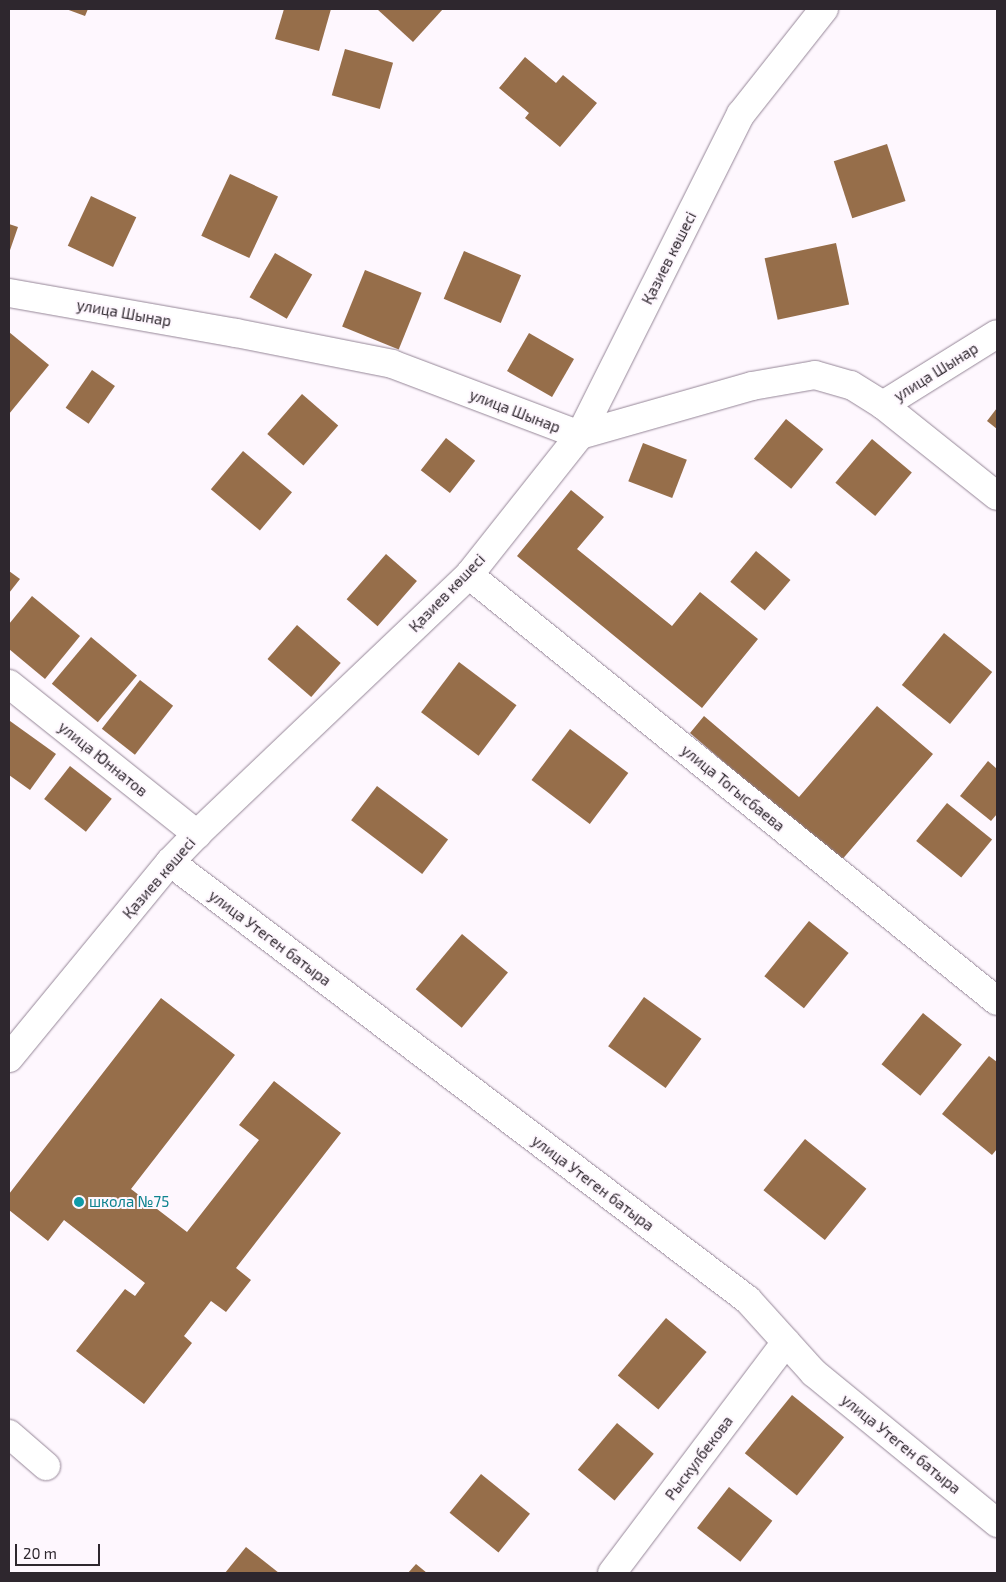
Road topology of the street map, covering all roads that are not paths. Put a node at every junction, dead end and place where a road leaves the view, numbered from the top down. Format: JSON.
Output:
{"nodes":[{"id":1,"x":824,"y":9,"type":"edge"},
{"id":2,"x":9,"y":293,"type":"edge"},
{"id":3,"x":997,"y":334,"type":"edge"},
{"id":4,"x":884,"y":405,"type":"junction"},
{"id":5,"x":580,"y":435,"type":"junction"},
{"id":6,"x":997,"y":496,"type":"edge"},
{"id":7,"x":469,"y":575,"type":"junction"},
{"id":8,"x":9,"y":684,"type":"edge"},
{"id":9,"x":197,"y":834,"type":"junction"},
{"id":10,"x":170,"y":862,"type":"junction"},
{"id":11,"x":997,"y":1001,"type":"edge"},
{"id":12,"x":9,"y":1058,"type":"edge"},
{"id":13,"x":786,"y":1342,"type":"junction"},
{"id":14,"x":9,"y":1434,"type":"edge"},
{"id":15,"x":46,"y":1466,"type":"dead end"},
{"id":16,"x":997,"y":1523,"type":"edge"},
{"id":17,"x":612,"y":1573,"type":"edge"}],
"edges":[{"from":1,"to":5,"type":"street","name":"Қазиев көшесі"},
{"from":2,"to":5,"type":"street","name":"улица Шынар"},
{"from":3,"to":4,"type":"street","name":"улица Шынар"},
{"from":4,"to":5,"type":"street","name":"улица Шынар"},
{"from":4,"to":6,"type":"street"},
{"from":5,"to":7,"type":"street","name":"Қазиев көшесі"},
{"from":7,"to":9,"type":"street","name":"Қазиев көшесі"},
{"from":7,"to":11,"type":"street","name":"улица Тогысбаева"},
{"from":8,"to":9,"type":"street","name":"улица Юннатов"},
{"from":9,"to":10,"type":"street","name":"Қазиев көшесі"},
{"from":10,"to":12,"type":"street","name":"Қазиев көшесі"},
{"from":10,"to":13,"type":"street","name":"улица Утеген батыра"},
{"from":13,"to":16,"type":"street","name":"улица Утеген батыра"},
{"from":13,"to":17,"type":"street","name":"Рыскулбекова"},
{"from":14,"to":15,"type":"street"}]}
